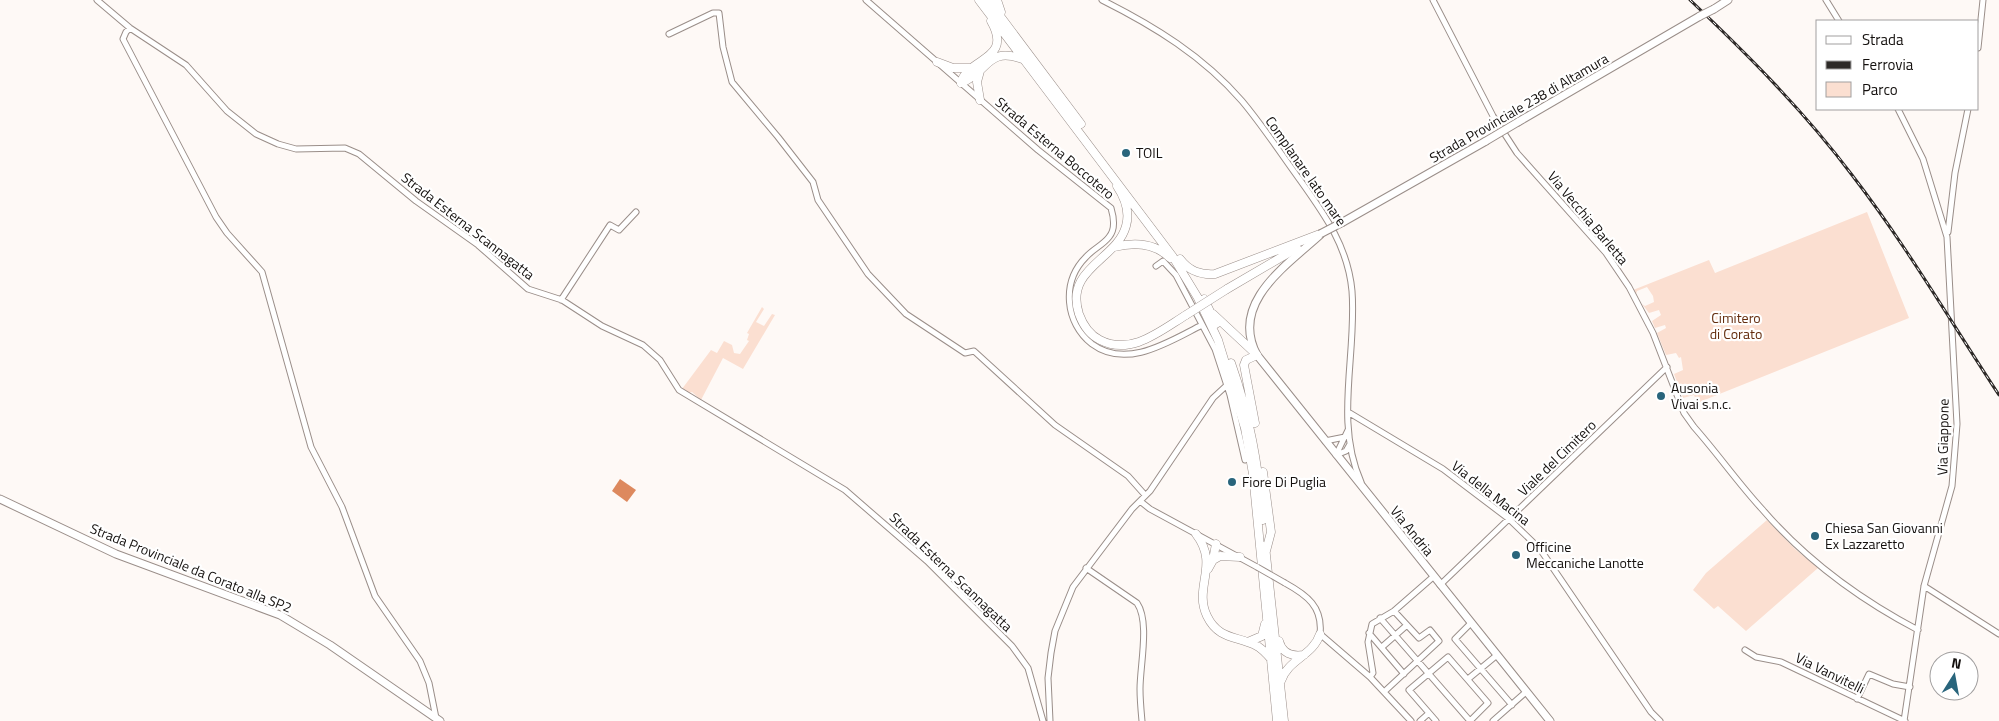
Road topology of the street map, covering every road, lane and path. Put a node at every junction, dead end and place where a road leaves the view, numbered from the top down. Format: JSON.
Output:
{"nodes":[{"id":1,"x":97,"y":0,"type":"edge"},
{"id":2,"x":866,"y":0,"type":"edge"},
{"id":3,"x":979,"y":0,"type":"edge"},
{"id":4,"x":988,"y":0,"type":"edge"},
{"id":5,"x":997,"y":0,"type":"edge"},
{"id":6,"x":1102,"y":0,"type":"edge"},
{"id":7,"x":1433,"y":0,"type":"edge"},
{"id":8,"x":1728,"y":0,"type":"edge"},
{"id":9,"x":1826,"y":0,"type":"edge"},
{"id":10,"x":1983,"y":0,"type":"edge"},
{"id":11,"x":1838,"y":20,"type":"edge"},
{"id":12,"x":130,"y":28,"type":"junction"},
{"id":13,"x":669,"y":34,"type":"dead end"},
{"id":14,"x":1979,"y":38,"type":"edge"},
{"id":15,"x":1028,"y":58,"type":"junction"},
{"id":16,"x":937,"y":62,"type":"junction"},
{"id":17,"x":970,"y":68,"type":"junction"},
{"id":18,"x":981,"y":68,"type":"junction"},
{"id":19,"x":961,"y":83,"type":"junction"},
{"id":20,"x":980,"y":100,"type":"junction"},
{"id":21,"x":1898,"y":110,"type":"edge"},
{"id":22,"x":1968,"y":110,"type":"edge"},
{"id":23,"x":1083,"y":136,"type":"junction"},
{"id":24,"x":636,"y":212,"type":"dead end"},
{"id":25,"x":1320,"y":234,"type":"junction"},
{"id":26,"x":1947,"y":237,"type":"junction"},
{"id":27,"x":1114,"y":247,"type":"junction"},
{"id":28,"x":1171,"y":248,"type":"junction"},
{"id":29,"x":1156,"y":266,"type":"dead end"},
{"id":30,"x":1196,"y":293,"type":"junction"},
{"id":31,"x":561,"y":300,"type":"junction"},
{"id":32,"x":1209,"y":310,"type":"junction"},
{"id":33,"x":1202,"y":325,"type":"junction"},
{"id":34,"x":1257,"y":355,"type":"junction"},
{"id":35,"x":1668,"y":368,"type":"junction"},
{"id":36,"x":1227,"y":385,"type":"junction"},
{"id":37,"x":1348,"y":412,"type":"junction"},
{"id":38,"x":1348,"y":429,"type":"junction"},
{"id":39,"x":1345,"y":437,"type":"junction"},
{"id":40,"x":1325,"y":441,"type":"junction"},
{"id":41,"x":1350,"y":444,"type":"junction"},
{"id":42,"x":1336,"y":455,"type":"junction"},
{"id":43,"x":1245,"y":460,"type":"dead end"},
{"id":44,"x":1366,"y":494,"type":"junction"},
{"id":45,"x":1145,"y":496,"type":"junction"},
{"id":46,"x":0,"y":499,"type":"edge"},
{"id":47,"x":1140,"y":501,"type":"junction"},
{"id":48,"x":1510,"y":521,"type":"junction"},
{"id":49,"x":1196,"y":534,"type":"junction"},
{"id":50,"x":1216,"y":544,"type":"junction"},
{"id":51,"x":1266,"y":551,"type":"junction"},
{"id":52,"x":1207,"y":553,"type":"junction"},
{"id":53,"x":1240,"y":557,"type":"junction"},
{"id":54,"x":1213,"y":560,"type":"junction"},
{"id":55,"x":1086,"y":568,"type":"junction"},
{"id":56,"x":1206,"y":570,"type":"junction"},
{"id":57,"x":1433,"y":576,"type":"junction"},
{"id":58,"x":1441,"y":586,"type":"junction"},
{"id":59,"x":1924,"y":586,"type":"junction"},
{"id":60,"x":1270,"y":610,"type":"junction"},
{"id":61,"x":1394,"y":611,"type":"junction"},
{"id":62,"x":1380,"y":618,"type":"junction"},
{"id":63,"x":1471,"y":622,"type":"junction"},
{"id":64,"x":1407,"y":625,"type":"junction"},
{"id":65,"x":1918,"y":630,"type":"junction"},
{"id":66,"x":1369,"y":633,"type":"junction"},
{"id":67,"x":1320,"y":634,"type":"junction"},
{"id":68,"x":1999,"y":634,"type":"edge"},
{"id":69,"x":1396,"y":636,"type":"junction"},
{"id":70,"x":1248,"y":642,"type":"junction"},
{"id":71,"x":1382,"y":647,"type":"junction"},
{"id":72,"x":1745,"y":650,"type":"dead end"},
{"id":73,"x":1304,"y":654,"type":"junction"},
{"id":74,"x":1497,"y":655,"type":"junction"},
{"id":75,"x":1272,"y":660,"type":"junction"},
{"id":76,"x":1418,"y":661,"type":"junction"},
{"id":77,"x":1481,"y":669,"type":"junction"},
{"id":78,"x":1404,"y":674,"type":"junction"},
{"id":79,"x":1429,"y":674,"type":"junction"},
{"id":80,"x":1370,"y":677,"type":"junction"},
{"id":81,"x":1468,"y":679,"type":"junction"},
{"id":82,"x":1280,"y":683,"type":"junction"},
{"id":83,"x":1910,"y":686,"type":"junction"},
{"id":84,"x":1385,"y":691,"type":"junction"},
{"id":85,"x":1526,"y":692,"type":"junction"},
{"id":86,"x":1857,"y":699,"type":"junction"},
{"id":87,"x":1512,"y":705,"type":"junction"},
{"id":88,"x":1429,"y":713,"type":"junction"},
{"id":89,"x":438,"y":720,"type":"edge"},
{"id":90,"x":1042,"y":721,"type":"edge"},
{"id":91,"x":1050,"y":721,"type":"edge"},
{"id":92,"x":1142,"y":721,"type":"edge"},
{"id":93,"x":1277,"y":721,"type":"edge"},
{"id":94,"x":1284,"y":721,"type":"edge"},
{"id":95,"x":1411,"y":721,"type":"edge"},
{"id":96,"x":1420,"y":721,"type":"edge"},
{"id":97,"x":1436,"y":721,"type":"edge"},
{"id":98,"x":1470,"y":721,"type":"edge"},
{"id":99,"x":1493,"y":721,"type":"edge"},
{"id":100,"x":1548,"y":721,"type":"edge"},
{"id":101,"x":1660,"y":721,"type":"edge"},
{"id":102,"x":1904,"y":721,"type":"edge"}],
"edges":[{"from":1,"to":12,"type":"street","name":"Strada Esterna Scannagatta"},
{"from":2,"to":16,"type":"street","name":"Strada Esterna Boccotero"},
{"from":3,"to":15,"type":"highway"},
{"from":3,"to":17,"type":"highway"},
{"from":4,"to":15,"type":"highway"},
{"from":5,"to":15,"type":"highway"},
{"from":6,"to":37,"type":"street","name":"Complanare lato mare"},
{"from":7,"to":35,"type":"street","name":"Via Vecchia Barletta"},
{"from":8,"to":25,"type":"main road","name":"Strada Provinciale 238 di Altamura","bridge":true},
{"from":9,"to":11,"type":"street"},
{"from":10,"to":14,"type":"street"},
{"from":12,"to":31,"type":"street","name":"Strada Esterna Scannagatta"},
{"from":12,"to":89,"type":"street"},
{"from":13,"to":45,"type":"street"},
{"from":15,"to":18,"type":"highway"},
{"from":15,"to":23,"type":"highway"},
{"from":15,"to":28,"type":"highway"},
{"from":16,"to":17,"type":"highway"},
{"from":16,"to":19,"type":"street","name":"Strada Esterna Boccotero"},
{"from":17,"to":19,"type":"highway"},
{"from":18,"to":19,"type":"highway"},
{"from":18,"to":20,"type":"highway"},
{"from":19,"to":20,"type":"street","name":"Strada Esterna Boccotero"},
{"from":20,"to":33,"type":"street","name":"Strada Esterna Boccotero"},
{"from":21,"to":26,"type":"street"},
{"from":22,"to":26,"type":"street"},
{"from":23,"to":27,"type":"highway"},
{"from":23,"to":30,"type":"highway"},
{"from":24,"to":31,"type":"street"},
{"from":25,"to":27,"type":"highway","bridge":true},
{"from":25,"to":28,"type":"highway"},
{"from":25,"to":34,"type":"main road","name":"Strada Provinciale 238 di Altamura"},
{"from":26,"to":59,"type":"street","name":"Via Giappone"},
{"from":27,"to":30,"type":"highway"},
{"from":28,"to":32,"type":"highway"},
{"from":29,"to":33,"type":"street"},
{"from":30,"to":60,"type":"highway"},
{"from":31,"to":90,"type":"street","name":"Strada Esterna Scannagatta"},
{"from":32,"to":34,"type":"highway"},
{"from":32,"to":51,"type":"highway"},
{"from":33,"to":36,"type":"street"},
{"from":34,"to":40,"type":"main road","name":"Via Andria"},
{"from":34,"to":51,"type":"highway"},
{"from":35,"to":48,"type":"street","name":"Viale del Cimitero"},
{"from":35,"to":65,"type":"street","name":"Via Vecchia Barletta"},
{"from":36,"to":43,"type":"street"},
{"from":36,"to":45,"type":"street"},
{"from":37,"to":38,"type":"street","name":"Complanare lato mare"},
{"from":37,"to":48,"type":"street","name":"Via della Macina"},
{"from":38,"to":39,"type":"street"},
{"from":38,"to":41,"type":"street"},
{"from":39,"to":40,"type":"street"},
{"from":39,"to":42,"type":"street"},
{"from":40,"to":42,"type":"main road","name":"Via Andria"},
{"from":41,"to":42,"type":"street"},
{"from":41,"to":44,"type":"street"},
{"from":42,"to":44,"type":"main road","name":"Via Andria"},
{"from":44,"to":57,"type":"main road","name":"Via Andria"},
{"from":45,"to":47,"type":"street"},
{"from":46,"to":89,"type":"main road","name":"Strada Provinciale da Corato alla SP2"},
{"from":47,"to":49,"type":"street"},
{"from":47,"to":55,"type":"street"},
{"from":48,"to":58,"type":"street","name":"Viale del Cimitero"},
{"from":48,"to":101,"type":"street","name":"Via della Macina"},
{"from":49,"to":50,"type":"street"},
{"from":49,"to":52,"type":"highway"},
{"from":50,"to":52,"type":"highway"},
{"from":50,"to":53,"type":"street"},
{"from":50,"to":54,"type":"highway"},
{"from":51,"to":60,"type":"highway"},
{"from":52,"to":56,"type":"highway"},
{"from":53,"to":54,"type":"highway"},
{"from":53,"to":67,"type":"street","bridge":true},
{"from":54,"to":56,"type":"highway"},
{"from":55,"to":91,"type":"street"},
{"from":55,"to":92,"type":"street"},
{"from":56,"to":70,"type":"highway"},
{"from":57,"to":58,"type":"main road","name":"Via Andria"},
{"from":57,"to":61,"type":"street"},
{"from":58,"to":63,"type":"main road","name":"Via Andria"},
{"from":59,"to":65,"type":"street","name":"Via Giappone"},
{"from":59,"to":68,"type":"street"},
{"from":60,"to":70,"type":"highway"},
{"from":60,"to":73,"type":"highway"},
{"from":60,"to":75,"type":"highway"},
{"from":60,"to":82,"type":"highway"},
{"from":61,"to":62,"type":"street"},
{"from":61,"to":64,"type":"street"},
{"from":62,"to":66,"type":"street"},
{"from":62,"to":69,"type":"street"},
{"from":63,"to":74,"type":"main road","name":"Via Andria"},
{"from":63,"to":77,"type":"street"},
{"from":64,"to":69,"type":"street"},
{"from":64,"to":76,"type":"street"},
{"from":65,"to":83,"type":"street","name":"Via Giappone"},
{"from":66,"to":71,"type":"street"},
{"from":66,"to":80,"type":"street"},
{"from":67,"to":73,"type":"highway"},
{"from":67,"to":80,"type":"street"},
{"from":69,"to":71,"type":"street"},
{"from":69,"to":76,"type":"street"},
{"from":70,"to":75,"type":"highway"},
{"from":71,"to":78,"type":"street"},
{"from":72,"to":86,"type":"street","name":"Via Vanvitelli"},
{"from":73,"to":82,"type":"highway"},
{"from":74,"to":77,"type":"street"},
{"from":74,"to":85,"type":"main road","name":"Via Andria"},
{"from":75,"to":93,"type":"highway"},
{"from":76,"to":78,"type":"street"},
{"from":76,"to":79,"type":"street"},
{"from":77,"to":81,"type":"street"},
{"from":77,"to":87,"type":"street"},
{"from":78,"to":84,"type":"street"},
{"from":79,"to":81,"type":"street"},
{"from":79,"to":88,"type":"street"},
{"from":79,"to":98,"type":"street"},
{"from":80,"to":84,"type":"street"},
{"from":81,"to":98,"type":"street"},
{"from":82,"to":94,"type":"highway"},
{"from":83,"to":86,"type":"street"},
{"from":83,"to":102,"type":"street","name":"Via Giappone"},
{"from":84,"to":95,"type":"street"},
{"from":85,"to":87,"type":"street"},
{"from":85,"to":100,"type":"main road","name":"Via Andria"},
{"from":86,"to":102,"type":"street","name":"Via Vanvitelli"},
{"from":87,"to":99,"type":"street"},
{"from":88,"to":96,"type":"street"},
{"from":88,"to":97,"type":"street"}]}
